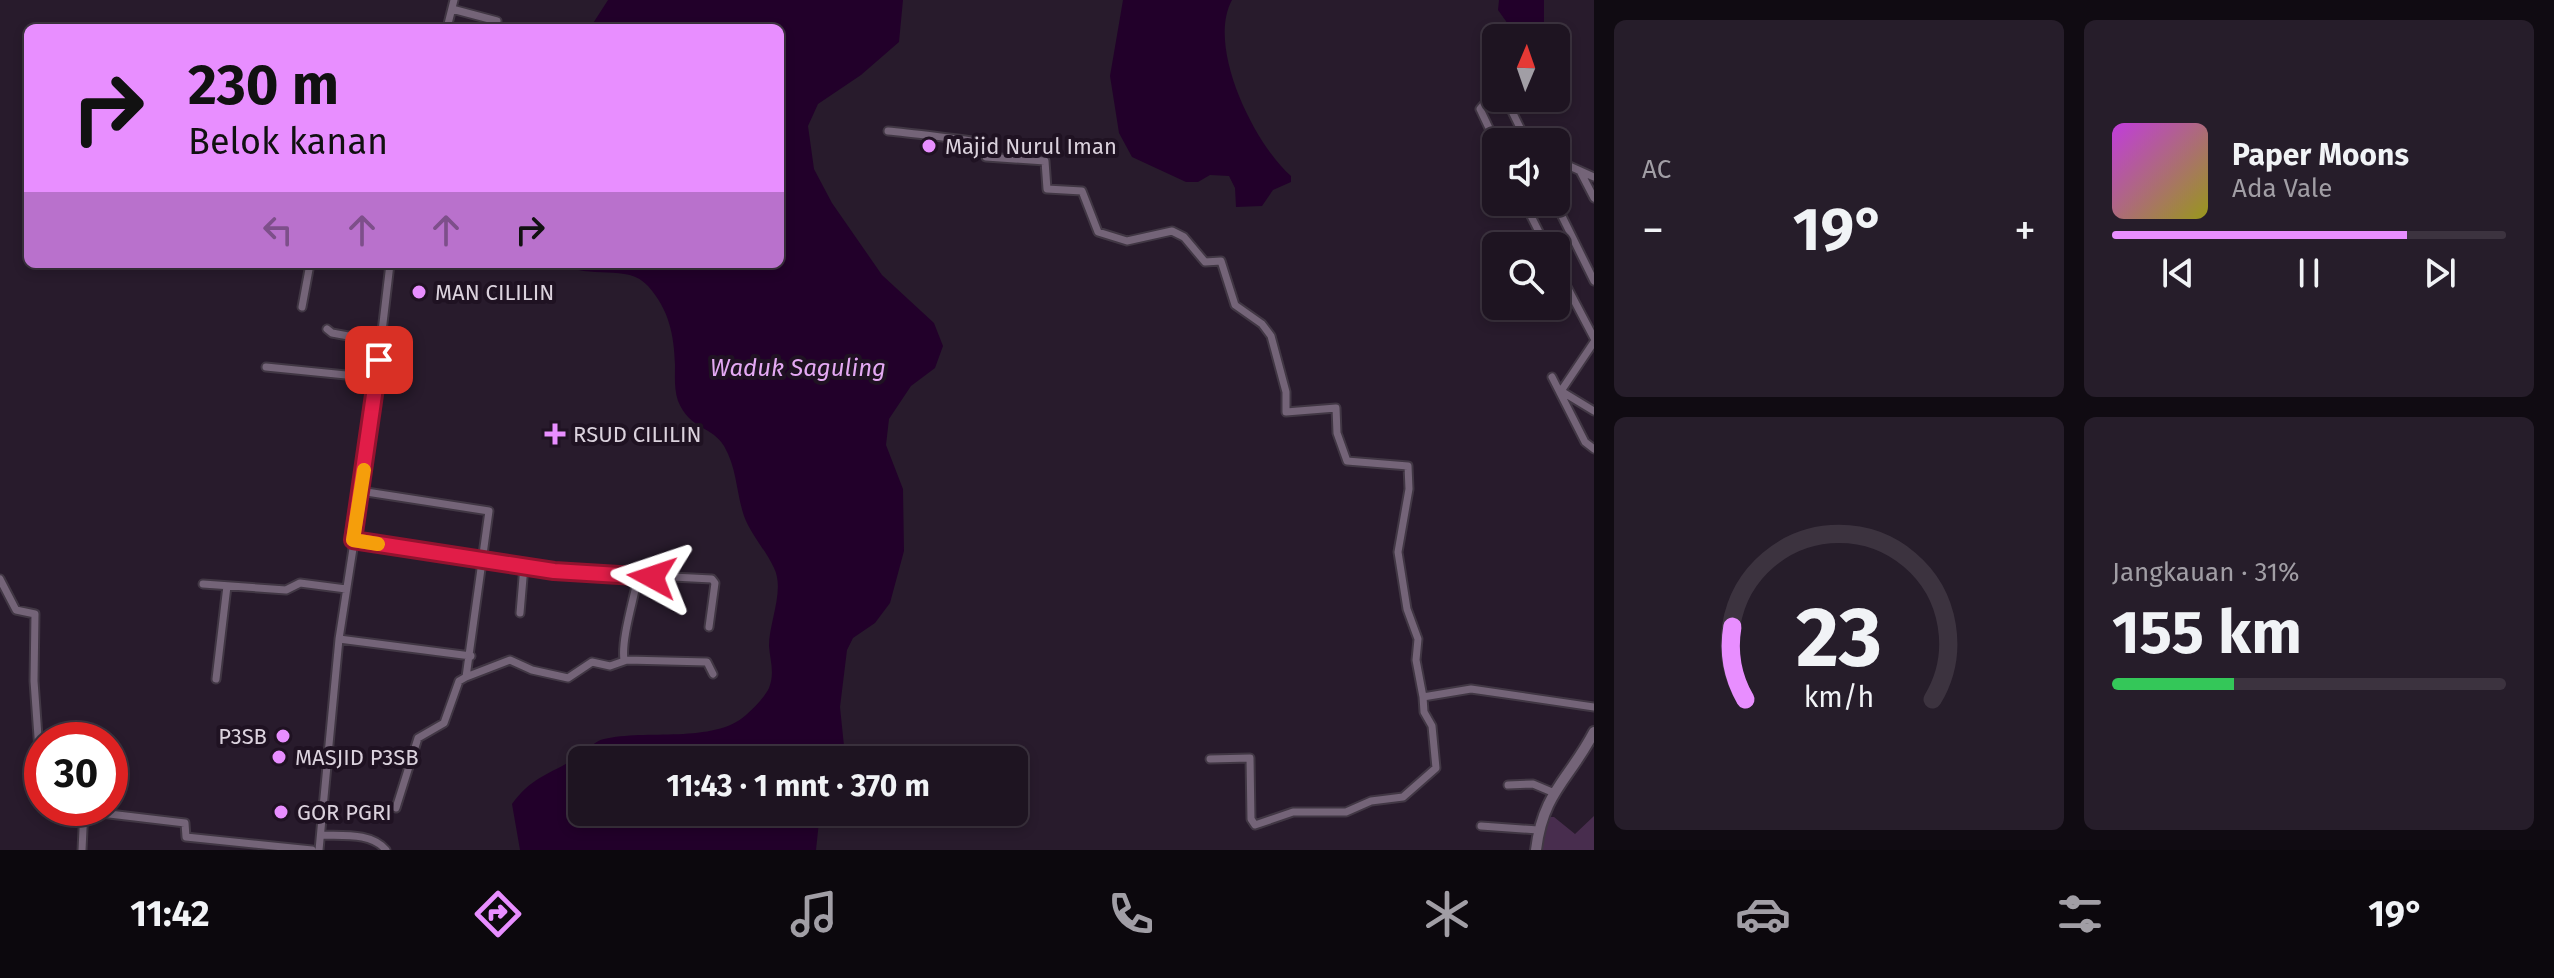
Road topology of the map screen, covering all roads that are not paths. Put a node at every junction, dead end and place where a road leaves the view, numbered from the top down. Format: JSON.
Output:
{"nodes":[{"id":1,"x":454,"y":0,"type":"edge"},
{"id":2,"x":452,"y":9,"type":"junction"},
{"id":3,"x":497,"y":21,"type":"dead end"},
{"id":4,"x":448,"y":24,"type":"edge"},
{"id":5,"x":1482,"y":107,"type":"edge"},
{"id":6,"x":1489,"y":128,"type":"edge"},
{"id":7,"x":888,"y":131,"type":"dead end"},
{"id":8,"x":1570,"y":166,"type":"edge"},
{"id":9,"x":1580,"y":171,"type":"junction"},
{"id":10,"x":1594,"y":177,"type":"edge"},
{"id":11,"x":1594,"y":198,"type":"edge"},
{"id":12,"x":1562,"y":216,"type":"edge"},
{"id":13,"x":309,"y":268,"type":"edge"},
{"id":14,"x":390,"y":268,"type":"edge"},
{"id":15,"x":1594,"y":281,"type":"edge"},
{"id":16,"x":1570,"y":296,"type":"edge"},
{"id":17,"x":302,"y":307,"type":"dead end"},
{"id":18,"x":327,"y":329,"type":"dead end"},
{"id":19,"x":381,"y":342,"type":"junction"},
{"id":20,"x":1593,"y":346,"type":"edge"},
{"id":21,"x":266,"y":367,"type":"dead end"},
{"id":22,"x":1552,"y":377,"type":"dead end"},
{"id":23,"x":376,"y":378,"type":"junction"},
{"id":24,"x":1561,"y":391,"type":"junction"},
{"id":25,"x":1594,"y":411,"type":"edge"},
{"id":26,"x":1594,"y":449,"type":"edge"},
{"id":27,"x":360,"y":491,"type":"junction"},
{"id":28,"x":353,"y":540,"type":"junction"},
{"id":29,"x":480,"y":559,"type":"junction"},
{"id":30,"x":524,"y":566,"type":"junction"},
{"id":31,"x":638,"y":576,"type":"junction"},
{"id":32,"x":0,"y":579,"type":"edge"},
{"id":33,"x":203,"y":584,"type":"dead end"},
{"id":34,"x":227,"y":586,"type":"junction"},
{"id":35,"x":346,"y":589,"type":"junction"},
{"id":36,"x":520,"y":613,"type":"dead end"},
{"id":37,"x":709,"y":627,"type":"dead end"},
{"id":38,"x":339,"y":639,"type":"junction"},
{"id":39,"x":471,"y":656,"type":"junction"},
{"id":40,"x":624,"y":660,"type":"junction"},
{"id":41,"x":713,"y":674,"type":"dead end"},
{"id":42,"x":466,"y":677,"type":"junction"},
{"id":43,"x":216,"y":679,"type":"dead end"},
{"id":44,"x":1423,"y":697,"type":"junction"},
{"id":45,"x":1594,"y":707,"type":"edge"},
{"id":46,"x":37,"y":722,"type":"edge"},
{"id":47,"x":1594,"y":732,"type":"edge"},
{"id":48,"x":1210,"y":759,"type":"dead end"},
{"id":49,"x":1508,"y":785,"type":"dead end"},
{"id":50,"x":1552,"y":792,"type":"junction"},
{"id":51,"x":396,"y":808,"type":"dead end"},
{"id":52,"x":128,"y":816,"type":"edge"},
{"id":53,"x":83,"y":826,"type":"edge"},
{"id":54,"x":1481,"y":826,"type":"dead end"},
{"id":55,"x":1538,"y":830,"type":"junction"},
{"id":56,"x":321,"y":835,"type":"junction"},
{"id":57,"x":82,"y":850,"type":"edge"},
{"id":58,"x":312,"y":850,"type":"edge"},
{"id":59,"x":319,"y":850,"type":"edge"},
{"id":60,"x":386,"y":850,"type":"edge"},
{"id":61,"x":1536,"y":850,"type":"edge"}],
"edges":[{"from":1,"to":2,"type":"street"},
{"from":2,"to":3,"type":"street"},
{"from":2,"to":4,"type":"street"},
{"from":5,"to":6,"type":"street"},
{"from":7,"to":44,"type":"street"},
{"from":8,"to":9,"type":"street"},
{"from":9,"to":10,"type":"street"},
{"from":9,"to":11,"type":"street"},
{"from":12,"to":15,"type":"street"},
{"from":13,"to":17,"type":"street"},
{"from":14,"to":19,"type":"street"},
{"from":16,"to":20,"type":"street"},
{"from":18,"to":19,"type":"street"},
{"from":19,"to":23,"type":"street"},
{"from":20,"to":24,"type":"street"},
{"from":21,"to":23,"type":"street"},
{"from":22,"to":24,"type":"street"},
{"from":23,"to":27,"type":"street"},
{"from":24,"to":25,"type":"street"},
{"from":24,"to":26,"type":"street"},
{"from":27,"to":28,"type":"street"},
{"from":27,"to":29,"type":"street"},
{"from":28,"to":29,"type":"street"},
{"from":28,"to":35,"type":"street"},
{"from":29,"to":30,"type":"street"},
{"from":29,"to":39,"type":"street"},
{"from":30,"to":31,"type":"street"},
{"from":30,"to":36,"type":"street"},
{"from":31,"to":37,"type":"street"},
{"from":31,"to":40,"type":"street"},
{"from":32,"to":46,"type":"street"},
{"from":33,"to":34,"type":"street"},
{"from":34,"to":35,"type":"street"},
{"from":34,"to":43,"type":"street"},
{"from":35,"to":38,"type":"street"},
{"from":38,"to":39,"type":"street"},
{"from":38,"to":56,"type":"street"},
{"from":39,"to":42,"type":"street"},
{"from":40,"to":41,"type":"street"},
{"from":40,"to":42,"type":"street"},
{"from":42,"to":51,"type":"street"},
{"from":44,"to":45,"type":"street"},
{"from":44,"to":48,"type":"street"},
{"from":47,"to":50,"type":"main road"},
{"from":49,"to":50,"type":"street"},
{"from":50,"to":55,"type":"main road"},
{"from":52,"to":58,"type":"street"},
{"from":53,"to":57,"type":"street"},
{"from":54,"to":55,"type":"street"},
{"from":55,"to":61,"type":"main road"},
{"from":56,"to":59,"type":"street"},
{"from":56,"to":60,"type":"street"}]}
